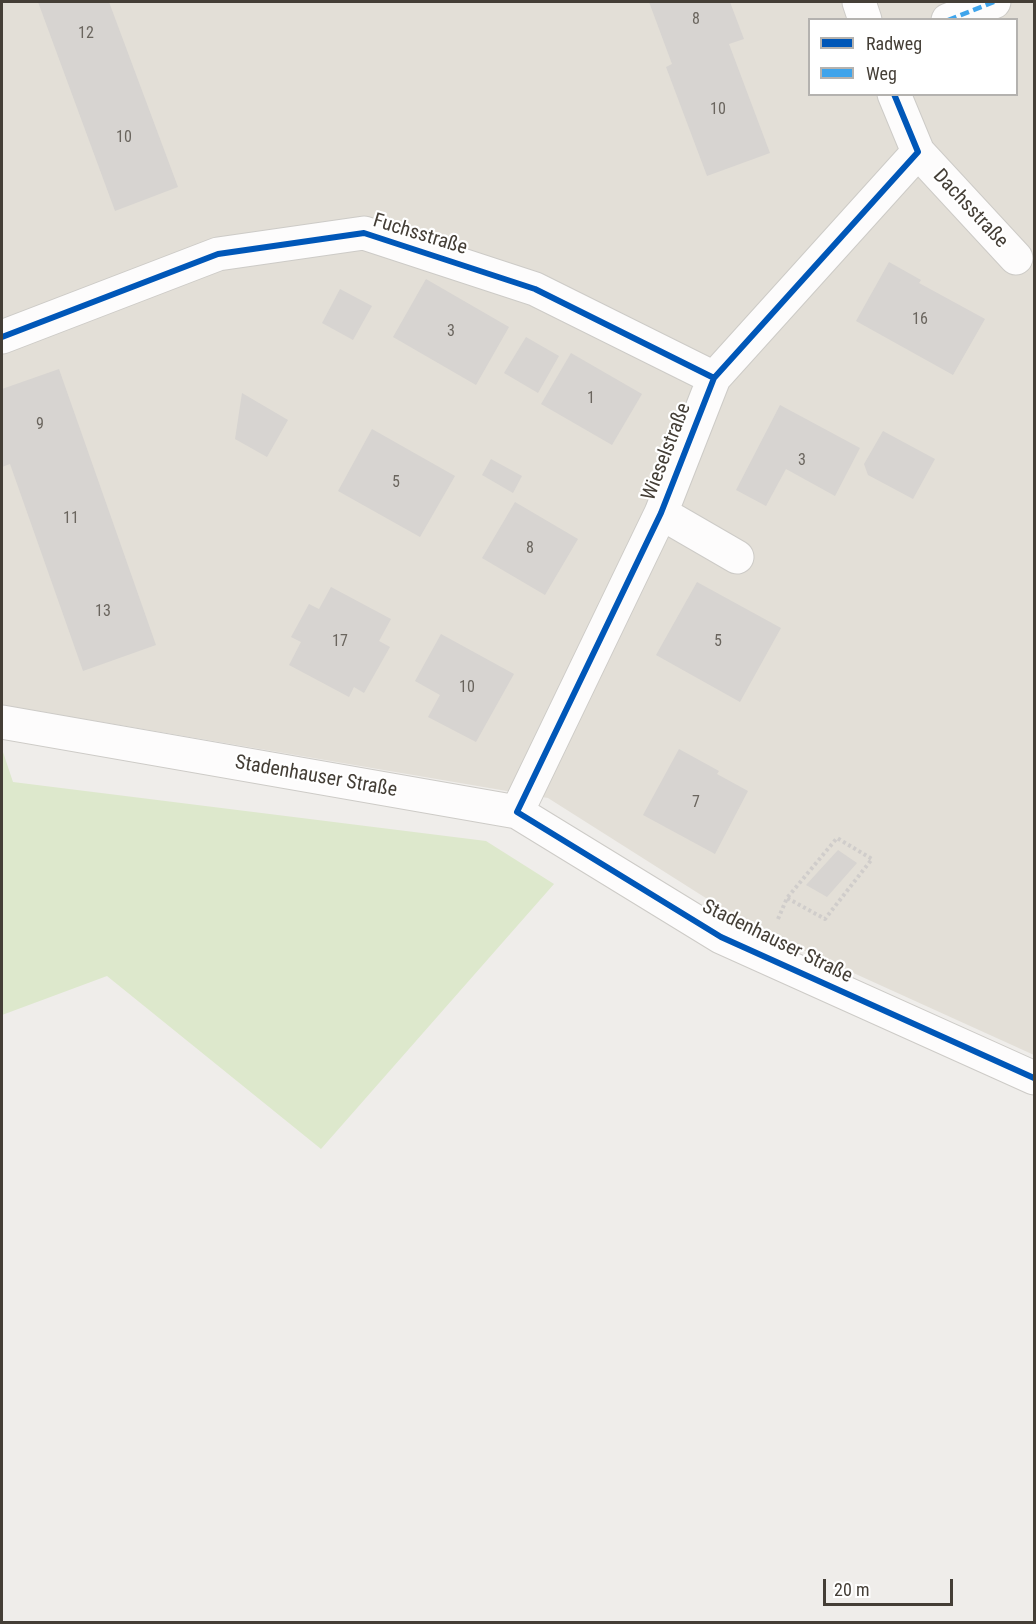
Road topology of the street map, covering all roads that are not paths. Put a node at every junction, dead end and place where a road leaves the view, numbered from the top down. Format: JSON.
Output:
{"nodes":[{"id":1,"x":859,"y":2,"type":"edge"},
{"id":2,"x":994,"y":2,"type":"edge"},
{"id":3,"x":864,"y":18,"type":"edge"},
{"id":4,"x":953,"y":18,"type":"edge"},
{"id":5,"x":895,"y":96,"type":"edge"},
{"id":6,"x":918,"y":152,"type":"junction"},
{"id":7,"x":1016,"y":258,"type":"dead end"},
{"id":8,"x":2,"y":337,"type":"edge"},
{"id":9,"x":714,"y":378,"type":"junction"},
{"id":10,"x":662,"y":513,"type":"junction"},
{"id":11,"x":737,"y":557,"type":"dead end"},
{"id":12,"x":2,"y":722,"type":"edge"},
{"id":13,"x":517,"y":812,"type":"junction"},
{"id":14,"x":1035,"y":1078,"type":"edge"}],
"edges":[{"from":1,"to":3,"type":"street"},
{"from":2,"to":4,"type":"street"},
{"from":5,"to":6,"type":"street","name":"Dachsstraße"},
{"from":6,"to":7,"type":"street","name":"Dachsstraße"},
{"from":6,"to":9,"type":"street","name":"Wieselstraße"},
{"from":8,"to":9,"type":"street","name":"Fuchsstraße"},
{"from":9,"to":10,"type":"street","name":"Wieselstraße"},
{"from":10,"to":11,"type":"street"},
{"from":10,"to":13,"type":"street","name":"Wieselstraße"},
{"from":12,"to":13,"type":"street","name":"Stadenhauser Straße"},
{"from":13,"to":14,"type":"street","name":"Stadenhauser Straße"}]}
